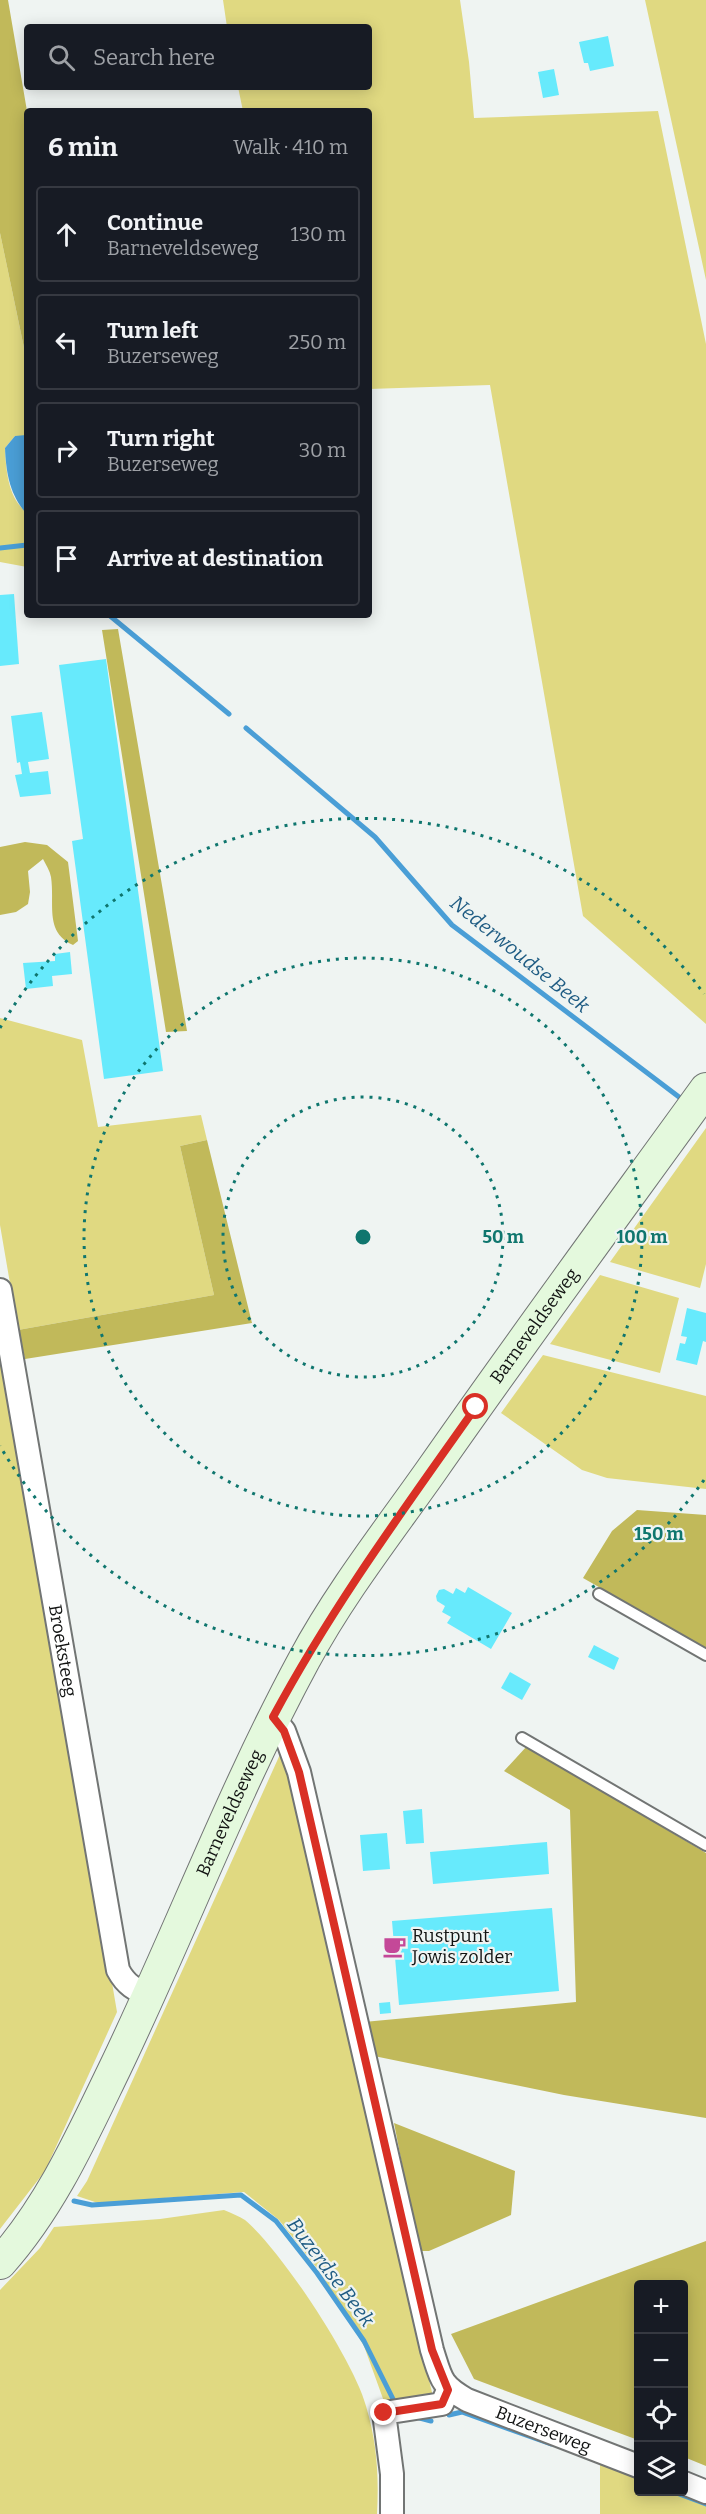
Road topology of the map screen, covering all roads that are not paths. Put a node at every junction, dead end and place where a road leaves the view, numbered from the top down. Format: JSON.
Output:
{"nodes":[{"id":1,"x":706,"y":1089,"type":"edge"},
{"id":2,"x":0,"y":1290,"type":"edge"},
{"id":3,"x":599,"y":1594,"type":"dead end"},
{"id":4,"x":706,"y":1655,"type":"edge"},
{"id":5,"x":273,"y":1717,"type":"junction"},
{"id":6,"x":522,"y":1738,"type":"dead end"},
{"id":7,"x":706,"y":1845,"type":"edge"},
{"id":8,"x":150,"y":1995,"type":"junction"},
{"id":9,"x":0,"y":2263,"type":"edge"},
{"id":10,"x":448,"y":2390,"type":"junction"},
{"id":11,"x":634,"y":2464,"type":"edge"},
{"id":12,"x":688,"y":2485,"type":"edge"},
{"id":13,"x":706,"y":2492,"type":"edge"},
{"id":14,"x":392,"y":2514,"type":"edge"}],
"edges":[{"from":1,"to":5,"type":"main road","name":"Barneveldseweg"},
{"from":2,"to":8,"type":"street","name":"Broeksteeg"},
{"from":3,"to":4,"type":"lane"},
{"from":5,"to":8,"type":"main road","name":"Barneveldseweg"},
{"from":5,"to":10,"type":"street"},
{"from":6,"to":7,"type":"lane"},
{"from":8,"to":9,"type":"main road","name":"Barneveldseweg"},
{"from":10,"to":11,"type":"street","name":"Buzerseweg"},
{"from":10,"to":14,"type":"street"},
{"from":12,"to":13,"type":"street"}]}
